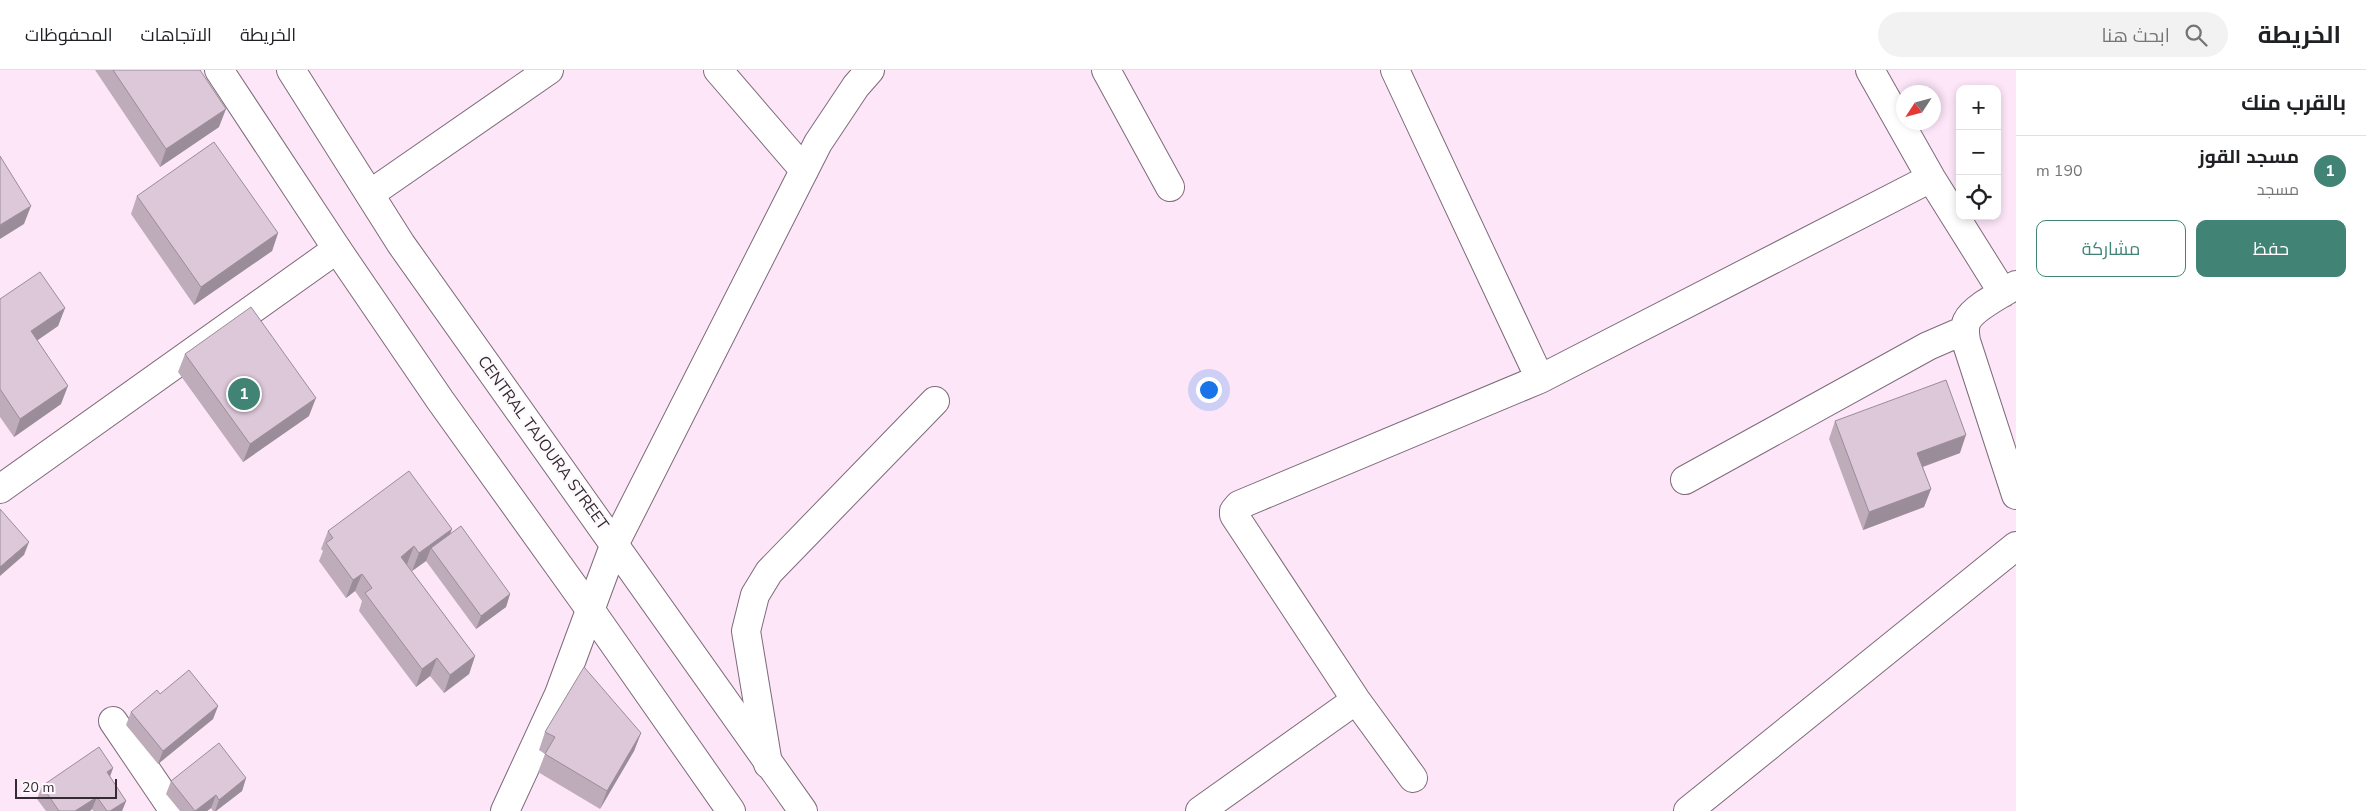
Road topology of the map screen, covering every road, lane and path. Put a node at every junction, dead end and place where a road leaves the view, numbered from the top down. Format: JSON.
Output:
{"nodes":[{"id":1,"x":219,"y":70,"type":"edge"},
{"id":2,"x":291,"y":70,"type":"edge"},
{"id":3,"x":548,"y":70,"type":"edge"},
{"id":4,"x":718,"y":70,"type":"edge"},
{"id":5,"x":870,"y":70,"type":"edge"},
{"id":6,"x":1106,"y":70,"type":"edge"},
{"id":7,"x":1394,"y":70,"type":"edge"},
{"id":8,"x":1870,"y":70,"type":"edge"},
{"id":9,"x":804,"y":170,"type":"junction"},
{"id":10,"x":1931,"y":178,"type":"junction"},
{"id":11,"x":1170,"y":187,"type":"dead end"},
{"id":12,"x":370,"y":194,"type":"junction"},
{"id":13,"x":337,"y":249,"type":"junction"},
{"id":14,"x":2009,"y":289,"type":"edge"},
{"id":15,"x":1964,"y":330,"type":"junction"},
{"id":16,"x":1540,"y":379,"type":"junction"},
{"id":17,"x":935,"y":401,"type":"dead end"},
{"id":18,"x":1685,"y":480,"type":"dead end"},
{"id":19,"x":0,"y":490,"type":"edge"},
{"id":20,"x":2016,"y":495,"type":"edge"},
{"id":21,"x":615,"y":543,"type":"junction"},
{"id":22,"x":2016,"y":546,"type":"edge"},
{"id":23,"x":589,"y":608,"type":"junction"},
{"id":24,"x":1356,"y":700,"type":"junction"},
{"id":25,"x":113,"y":720,"type":"dead end"},
{"id":26,"x":768,"y":764,"type":"junction"},
{"id":27,"x":1414,"y":778,"type":"dead end"},
{"id":28,"x":174,"y":811,"type":"edge"},
{"id":29,"x":505,"y":811,"type":"edge"},
{"id":30,"x":731,"y":811,"type":"edge"},
{"id":31,"x":803,"y":811,"type":"edge"},
{"id":32,"x":1200,"y":811,"type":"edge"},
{"id":33,"x":1688,"y":811,"type":"edge"}],
"edges":[{"from":1,"to":13,"type":"street"},
{"from":2,"to":12,"type":"street","name":"CENTRAL TAJOURA STREET"},
{"from":3,"to":12,"type":"street"},
{"from":4,"to":9,"type":"street"},
{"from":5,"to":9,"type":"street"},
{"from":6,"to":11,"type":"street"},
{"from":7,"to":16,"type":"street"},
{"from":8,"to":10,"type":"street"},
{"from":9,"to":21,"type":"street"},
{"from":10,"to":14,"type":"street"},
{"from":10,"to":16,"type":"street"},
{"from":12,"to":21,"type":"street","name":"CENTRAL TAJOURA STREET"},
{"from":13,"to":19,"type":"street"},
{"from":13,"to":23,"type":"street"},
{"from":14,"to":15,"type":"street"},
{"from":15,"to":18,"type":"street"},
{"from":15,"to":20,"type":"street"},
{"from":16,"to":24,"type":"street"},
{"from":17,"to":26,"type":"street"},
{"from":21,"to":23,"type":"street"},
{"from":21,"to":26,"type":"street","name":"CENTRAL TAJOURA STREET"},
{"from":22,"to":33,"type":"street"},
{"from":23,"to":29,"type":"street"},
{"from":23,"to":30,"type":"street"},
{"from":24,"to":27,"type":"street"},
{"from":24,"to":32,"type":"street"},
{"from":25,"to":28,"type":"street"},
{"from":26,"to":31,"type":"street","name":"CENTRAL TAJOURA STREET"}]}
